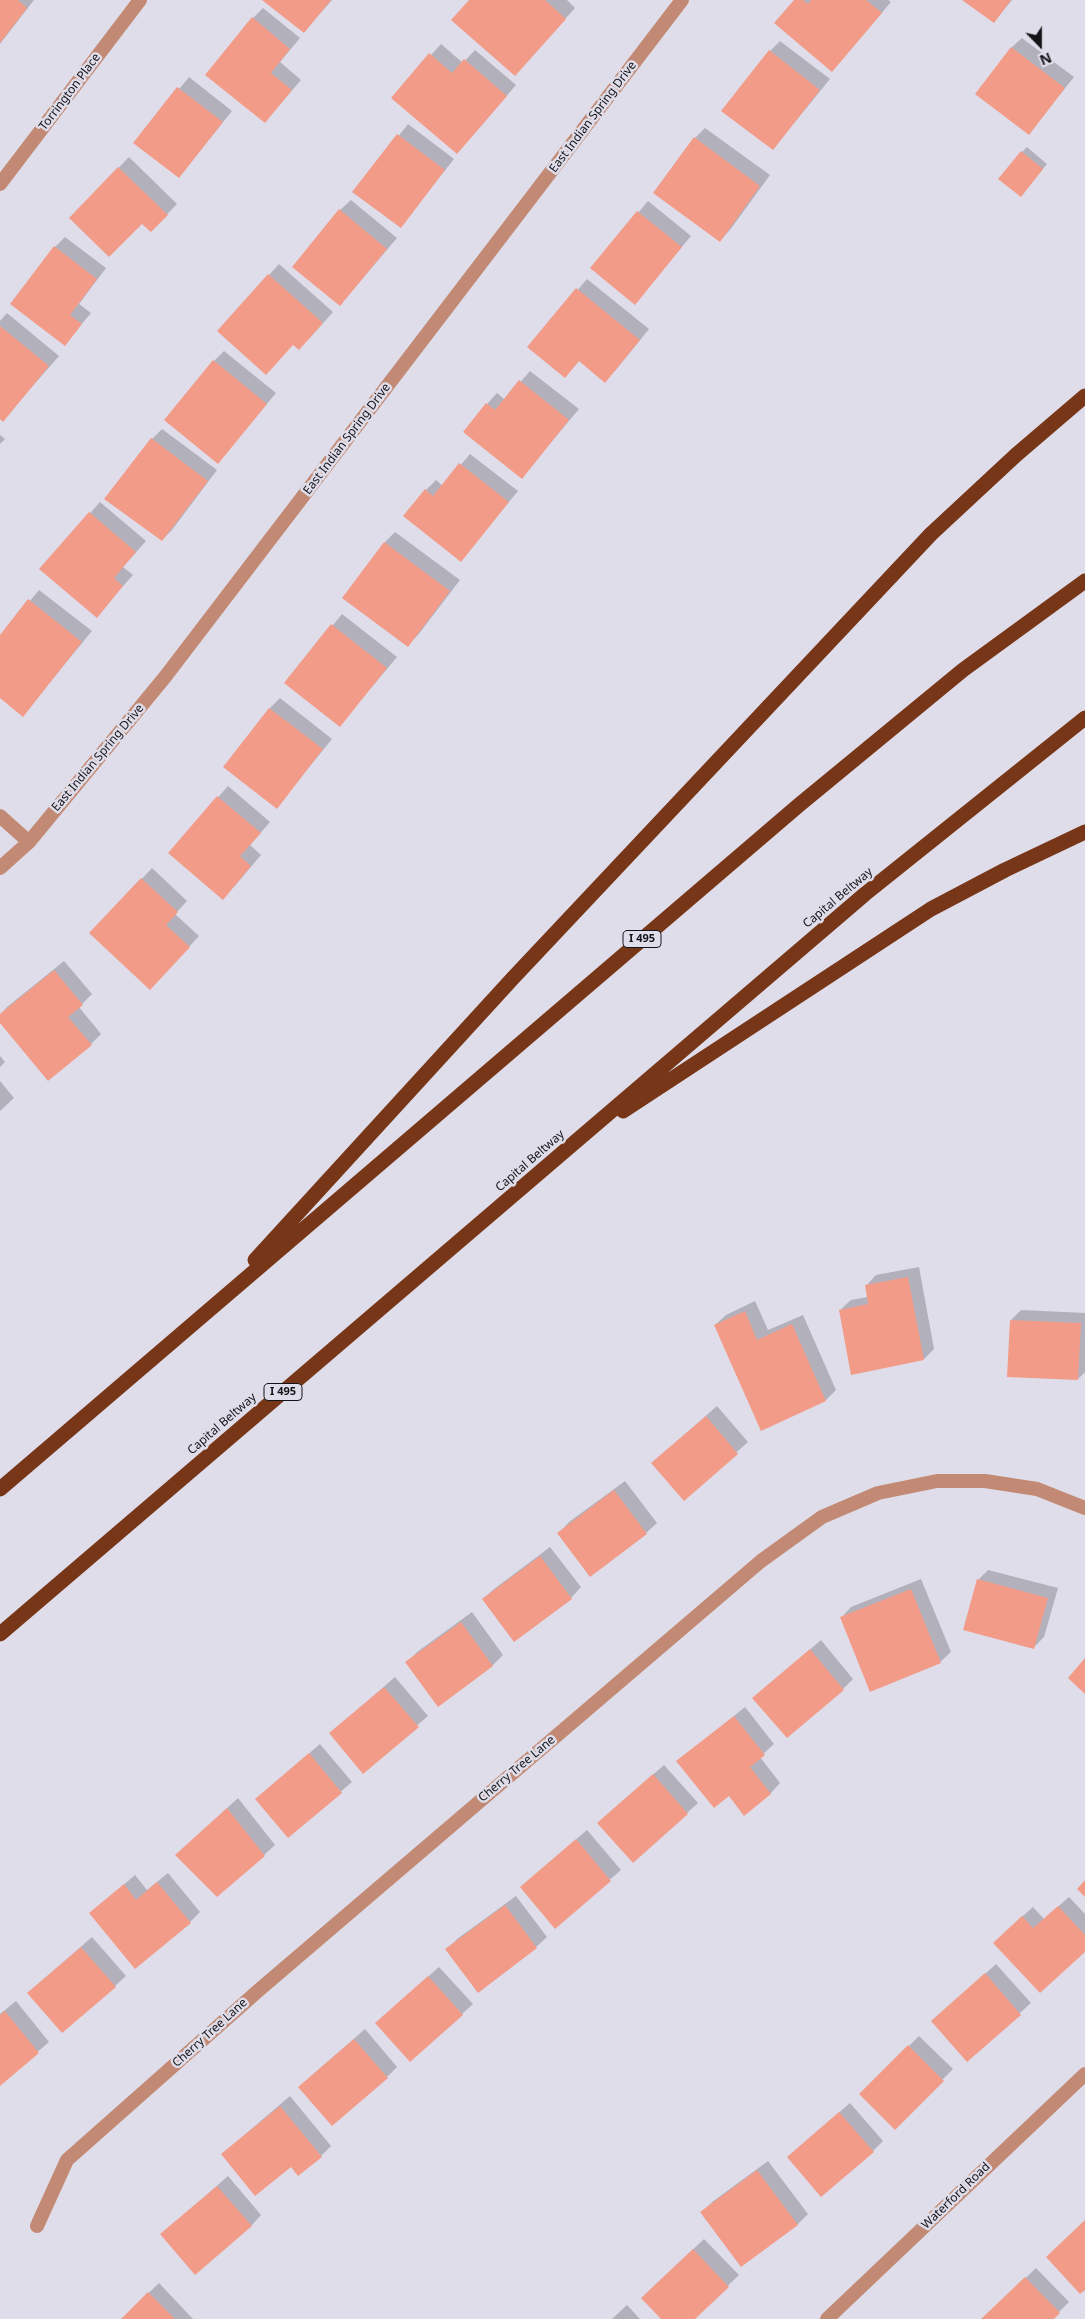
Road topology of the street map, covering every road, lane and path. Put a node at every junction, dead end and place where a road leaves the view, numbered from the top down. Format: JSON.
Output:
{"nodes":[{"id":1,"x":140,"y":0,"type":"edge"},
{"id":2,"x":682,"y":0,"type":"edge"},
{"id":3,"x":0,"y":184,"type":"edge"},
{"id":4,"x":1085,"y":396,"type":"edge"},
{"id":5,"x":1085,"y":581,"type":"edge"},
{"id":6,"x":1085,"y":718,"type":"edge"},
{"id":7,"x":0,"y":816,"type":"edge"},
{"id":8,"x":1085,"y":832,"type":"edge"},
{"id":9,"x":29,"y":842,"type":"junction"},
{"id":10,"x":0,"y":868,"type":"edge"},
{"id":11,"x":566,"y":1150,"type":"junction"},
{"id":12,"x":209,"y":1310,"type":"junction"},
{"id":13,"x":0,"y":1489,"type":"edge"},
{"id":14,"x":1085,"y":1508,"type":"edge"},
{"id":15,"x":0,"y":1634,"type":"edge"},
{"id":16,"x":1085,"y":2074,"type":"edge"},
{"id":17,"x":37,"y":2226,"type":"dead end"},
{"id":18,"x":827,"y":2319,"type":"edge"}],
"edges":[{"from":1,"to":3,"type":"street","name":"Torrington Place"},
{"from":2,"to":9,"type":"street","name":"East Indian Spring Drive"},
{"from":4,"to":12,"type":"highway"},
{"from":5,"to":12,"type":"highway","number":"I 495"},
{"from":6,"to":11,"type":"highway","name":"Capital Beltway","number":"I 495"},
{"from":7,"to":9,"type":"street"},
{"from":8,"to":11,"type":"highway"},
{"from":9,"to":10,"type":"street","name":"East Indian Spring Drive"},
{"from":11,"to":15,"type":"highway","name":"Capital Beltway","number":"I 495"},
{"from":12,"to":13,"type":"highway","number":"I 495"},
{"from":14,"to":17,"type":"street","name":"Cherry Tree Lane"},
{"from":16,"to":18,"type":"street","name":"Waterford Road"}]}
